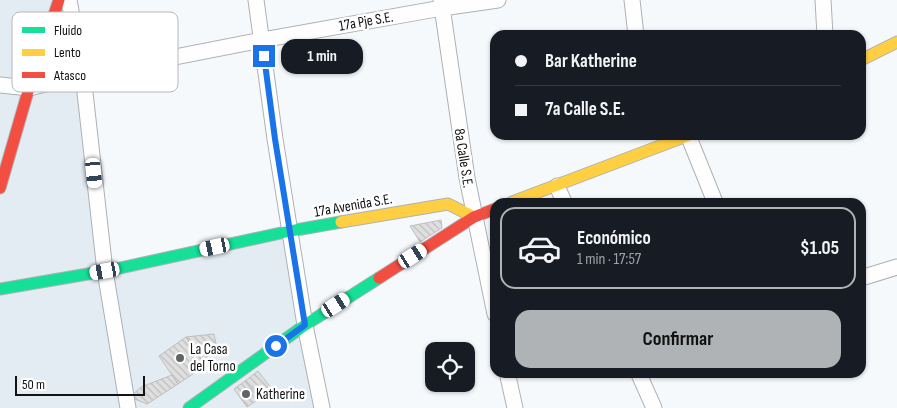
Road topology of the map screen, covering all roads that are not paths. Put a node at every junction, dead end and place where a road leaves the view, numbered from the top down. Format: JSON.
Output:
{"nodes":[{"id":1,"x":59,"y":0,"type":"edge"},
{"id":2,"x":256,"y":0,"type":"edge"},
{"id":3,"x":498,"y":0,"type":"edge"},
{"id":4,"x":632,"y":0,"type":"edge"},
{"id":5,"x":823,"y":0,"type":"edge"},
{"id":6,"x":442,"y":4,"type":"edge"},
{"id":7,"x":55,"y":12,"type":"edge"},
{"id":8,"x":635,"y":30,"type":"edge"},
{"id":9,"x":825,"y":30,"type":"edge"},
{"id":10,"x":262,"y":40,"type":"junction"},
{"id":11,"x":897,"y":42,"type":"edge"},
{"id":12,"x":178,"y":56,"type":"edge"},
{"id":13,"x":866,"y":58,"type":"edge"},
{"id":14,"x":28,"y":92,"type":"edge"},
{"id":15,"x":85,"y":92,"type":"edge"},
{"id":16,"x":649,"y":140,"type":"edge"},
{"id":17,"x":677,"y":140,"type":"edge"},
{"id":18,"x":691,"y":140,"type":"edge"},
{"id":19,"x":650,"y":151,"type":"junction"},
{"id":20,"x":557,"y":186,"type":"junction"},
{"id":21,"x":0,"y":188,"type":"edge"},
{"id":22,"x":523,"y":198,"type":"edge"},
{"id":23,"x":562,"y":198,"type":"edge"},
{"id":24,"x":713,"y":198,"type":"edge"},
{"id":25,"x":490,"y":211,"type":"edge"},
{"id":26,"x":474,"y":216,"type":"junction"},
{"id":27,"x":290,"y":231,"type":"junction"},
{"id":28,"x":897,"y":267,"type":"edge"},
{"id":29,"x":105,"y":271,"type":"junction"},
{"id":30,"x":866,"y":276,"type":"edge"},
{"id":31,"x":0,"y":289,"type":"edge"},
{"id":32,"x":490,"y":291,"type":"edge"},
{"id":33,"x":305,"y":325,"type":"junction"},
{"id":34,"x":508,"y":378,"type":"edge"},
{"id":35,"x":641,"y":378,"type":"edge"},
{"id":36,"x":128,"y":408,"type":"edge"},
{"id":37,"x":189,"y":408,"type":"edge"},
{"id":38,"x":322,"y":408,"type":"edge"},
{"id":39,"x":515,"y":408,"type":"edge"},
{"id":40,"x":654,"y":408,"type":"edge"}],
"edges":[{"from":1,"to":7,"type":"main road"},
{"from":2,"to":10,"type":"street"},
{"from":3,"to":6,"type":"street","name":"17a Pje S.E."},
{"from":4,"to":8,"type":"street"},
{"from":5,"to":9,"type":"street"},
{"from":6,"to":10,"type":"street","name":"17a Pje S.E."},
{"from":6,"to":26,"type":"street","name":"8a Calle S.E."},
{"from":10,"to":12,"type":"street","name":"17a Pje S.E."},
{"from":10,"to":27,"type":"street"},
{"from":11,"to":13,"type":"main road"},
{"from":14,"to":21,"type":"main road"},
{"from":15,"to":29,"type":"street"},
{"from":16,"to":19,"type":"street"},
{"from":17,"to":19,"type":"main road"},
{"from":18,"to":24,"type":"street"},
{"from":19,"to":20,"type":"main road"},
{"from":20,"to":22,"type":"main road"},
{"from":20,"to":23,"type":"street"},
{"from":25,"to":26,"type":"main road"},
{"from":26,"to":27,"type":"main road","name":"17a Avenida S.E."},
{"from":26,"to":32,"type":"street","name":"8a Calle S.E."},
{"from":26,"to":33,"type":"main road"},
{"from":27,"to":29,"type":"main road","name":"17a Avenida S.E."},
{"from":27,"to":33,"type":"street"},
{"from":28,"to":30,"type":"street"},
{"from":29,"to":31,"type":"main road","name":"17a Avenida S.E."},
{"from":29,"to":36,"type":"street"},
{"from":33,"to":37,"type":"main road"},
{"from":33,"to":38,"type":"street"},
{"from":34,"to":39,"type":"street"},
{"from":35,"to":40,"type":"street"}]}
